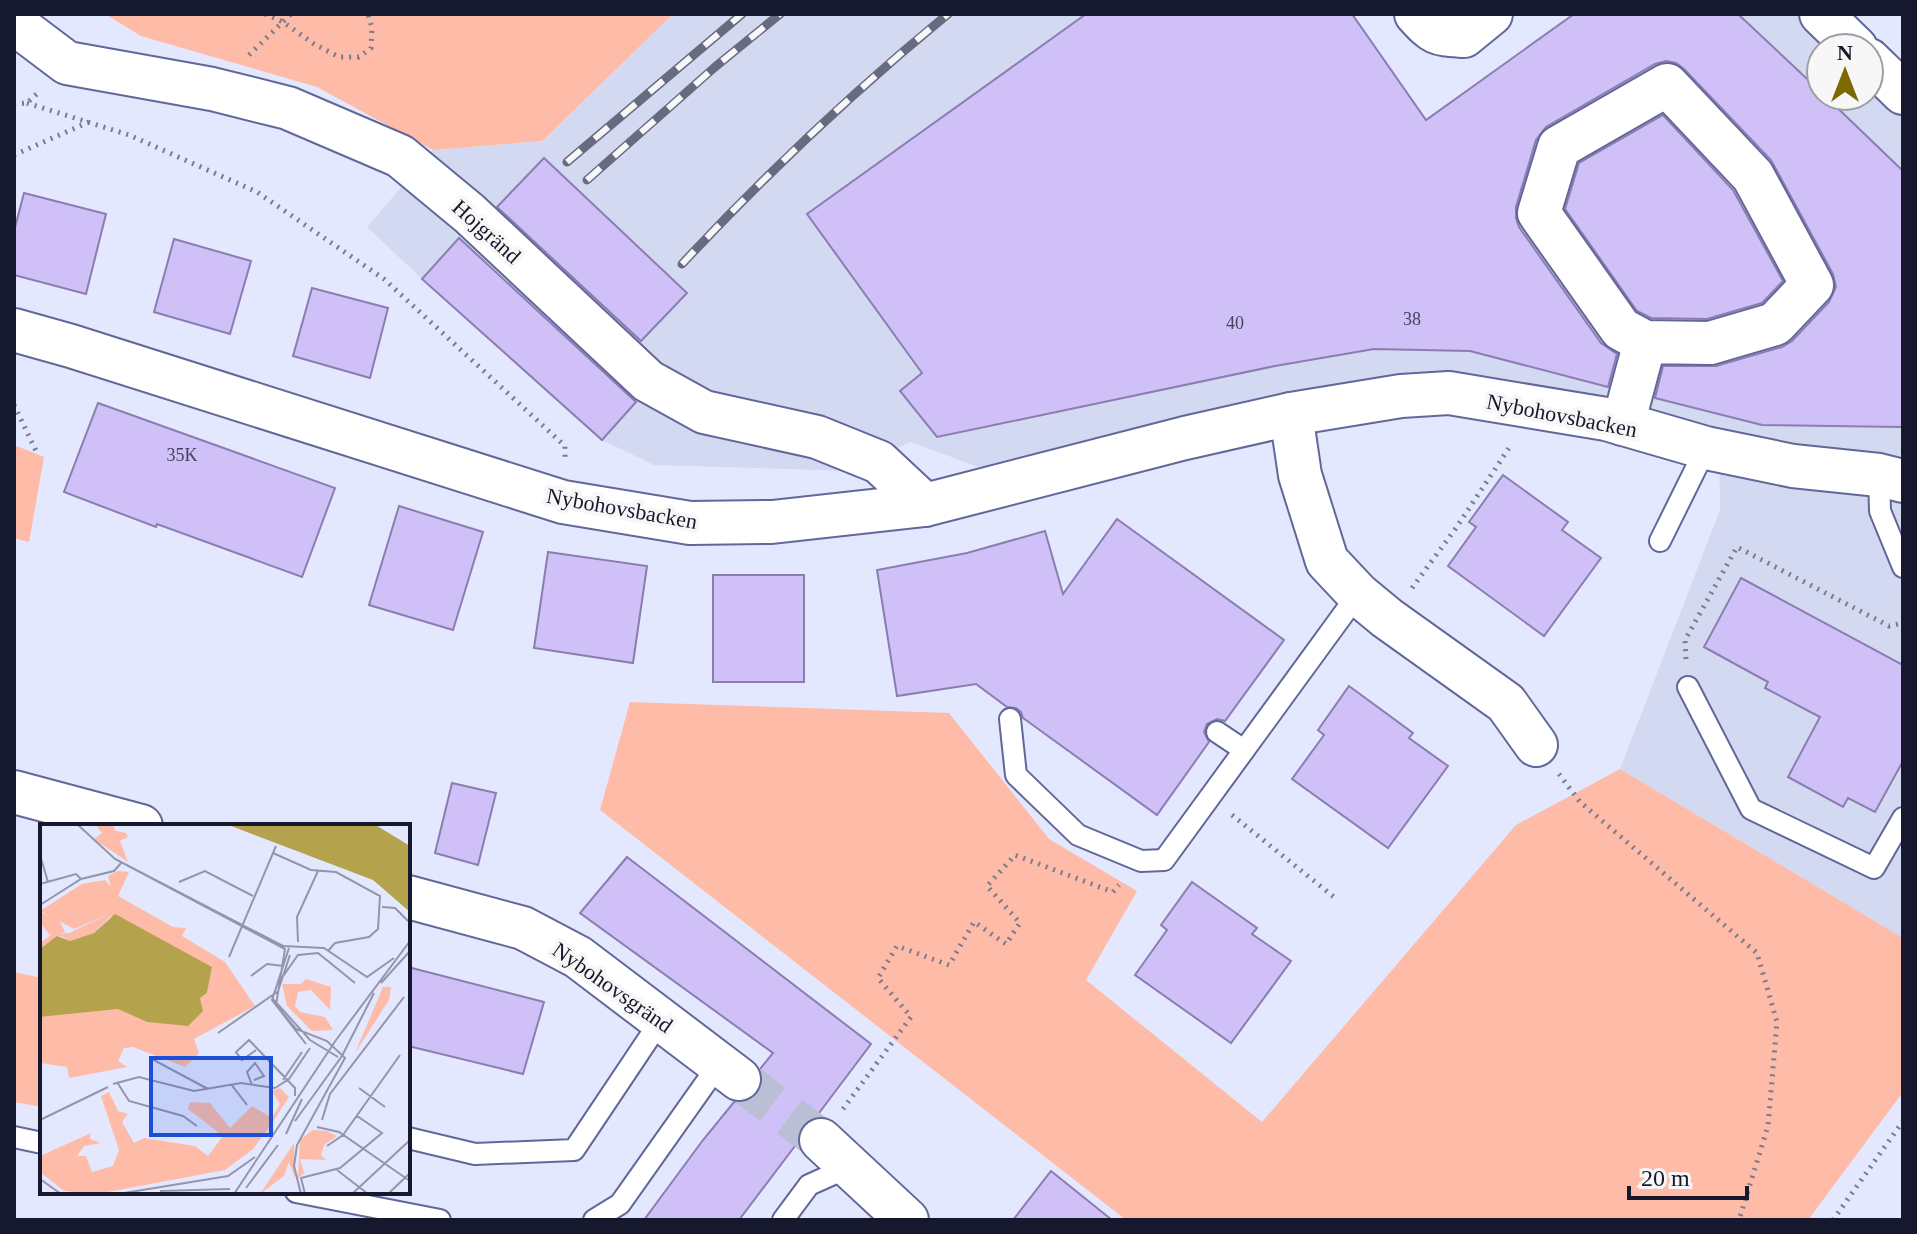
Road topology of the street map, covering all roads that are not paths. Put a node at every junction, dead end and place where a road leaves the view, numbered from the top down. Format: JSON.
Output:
{"nodes":[{"id":1,"x":1416,"y":14,"type":"edge"},
{"id":2,"x":1491,"y":14,"type":"edge"},
{"id":3,"x":1821,"y":14,"type":"edge"},
{"id":4,"x":14,"y":23,"type":"edge"},
{"id":5,"x":1840,"y":32,"type":"edge"},
{"id":6,"x":1885,"y":76,"type":"edge"},
{"id":7,"x":1903,"y":93,"type":"edge"},
{"id":8,"x":14,"y":330,"type":"edge"},
{"id":9,"x":1645,"y":342,"type":"junction"},
{"id":10,"x":1291,"y":414,"type":"junction"},
{"id":11,"x":1623,"y":424,"type":"junction"},
{"id":12,"x":1706,"y":448,"type":"junction"},
{"id":13,"x":1895,"y":474,"type":"edge"},
{"id":14,"x":925,"y":505,"type":"junction"},
{"id":15,"x":1660,"y":541,"type":"dead end"},
{"id":16,"x":1903,"y":567,"type":"edge"},
{"id":17,"x":1358,"y":594,"type":"junction"},
{"id":18,"x":1688,"y":687,"type":"road end"},
{"id":19,"x":1010,"y":719,"type":"dead end"},
{"id":20,"x":1217,"y":732,"type":"dead end"},
{"id":21,"x":1536,"y":745,"type":"road end"},
{"id":22,"x":1244,"y":750,"type":"junction"},
{"id":23,"x":14,"y":792,"type":"edge"},
{"id":24,"x":1903,"y":818,"type":"edge"},
{"id":25,"x":134,"y":824,"type":"edge"},
{"id":26,"x":410,"y":898,"type":"edge"},
{"id":27,"x":661,"y":1020,"type":"junction"},
{"id":28,"x":729,"y":1071,"type":"joint"},
{"id":29,"x":14,"y":1137,"type":"edge"},
{"id":30,"x":410,"y":1138,"type":"edge"},
{"id":31,"x":40,"y":1143,"type":"edge"},
{"id":32,"x":835,"y":1153,"type":"joint"},
{"id":33,"x":306,"y":1194,"type":"edge"},
{"id":34,"x":440,"y":1220,"type":"edge"},
{"id":35,"x":594,"y":1220,"type":"edge"},
{"id":36,"x":783,"y":1220,"type":"edge"},
{"id":37,"x":907,"y":1220,"type":"edge"}],
"edges":[{"from":1,"to":2,"type":"street"},
{"from":3,"to":5,"type":"street"},
{"from":4,"to":14,"type":"street","name":"Hojgränd"},
{"from":6,"to":7,"type":"street"},
{"from":8,"to":14,"type":"street","name":"Nybohovsbacken"},
{"from":9,"to":9,"type":"street"},
{"from":9,"to":11,"type":"street"},
{"from":10,"to":11,"type":"street","name":"Nybohovsbacken"},
{"from":10,"to":14,"type":"street","name":"Nybohovsbacken"},
{"from":10,"to":17,"type":"street"},
{"from":11,"to":12,"type":"street","name":"Nybohovsbacken"},
{"from":12,"to":13,"type":"street","name":"Nybohovsbacken"},
{"from":12,"to":15,"type":"lane"},
{"from":13,"to":16,"type":"lane"},
{"from":17,"to":21,"type":"street"},
{"from":17,"to":22,"type":"lane"},
{"from":18,"to":24,"type":"lane"},
{"from":19,"to":22,"type":"lane"},
{"from":20,"to":22,"type":"lane"},
{"from":23,"to":25,"type":"street"},
{"from":26,"to":27,"type":"street","name":"Nybohovsgränd"},
{"from":27,"to":28,"type":"street","name":"Nybohovsgränd"},
{"from":27,"to":30,"type":"lane"},
{"from":28,"to":35,"type":"lane","name":"Nybohovsgränd"},
{"from":29,"to":31,"type":"lane"},
{"from":32,"to":36,"type":"lane"},
{"from":32,"to":37,"type":"street"},
{"from":33,"to":34,"type":"lane"}]}
